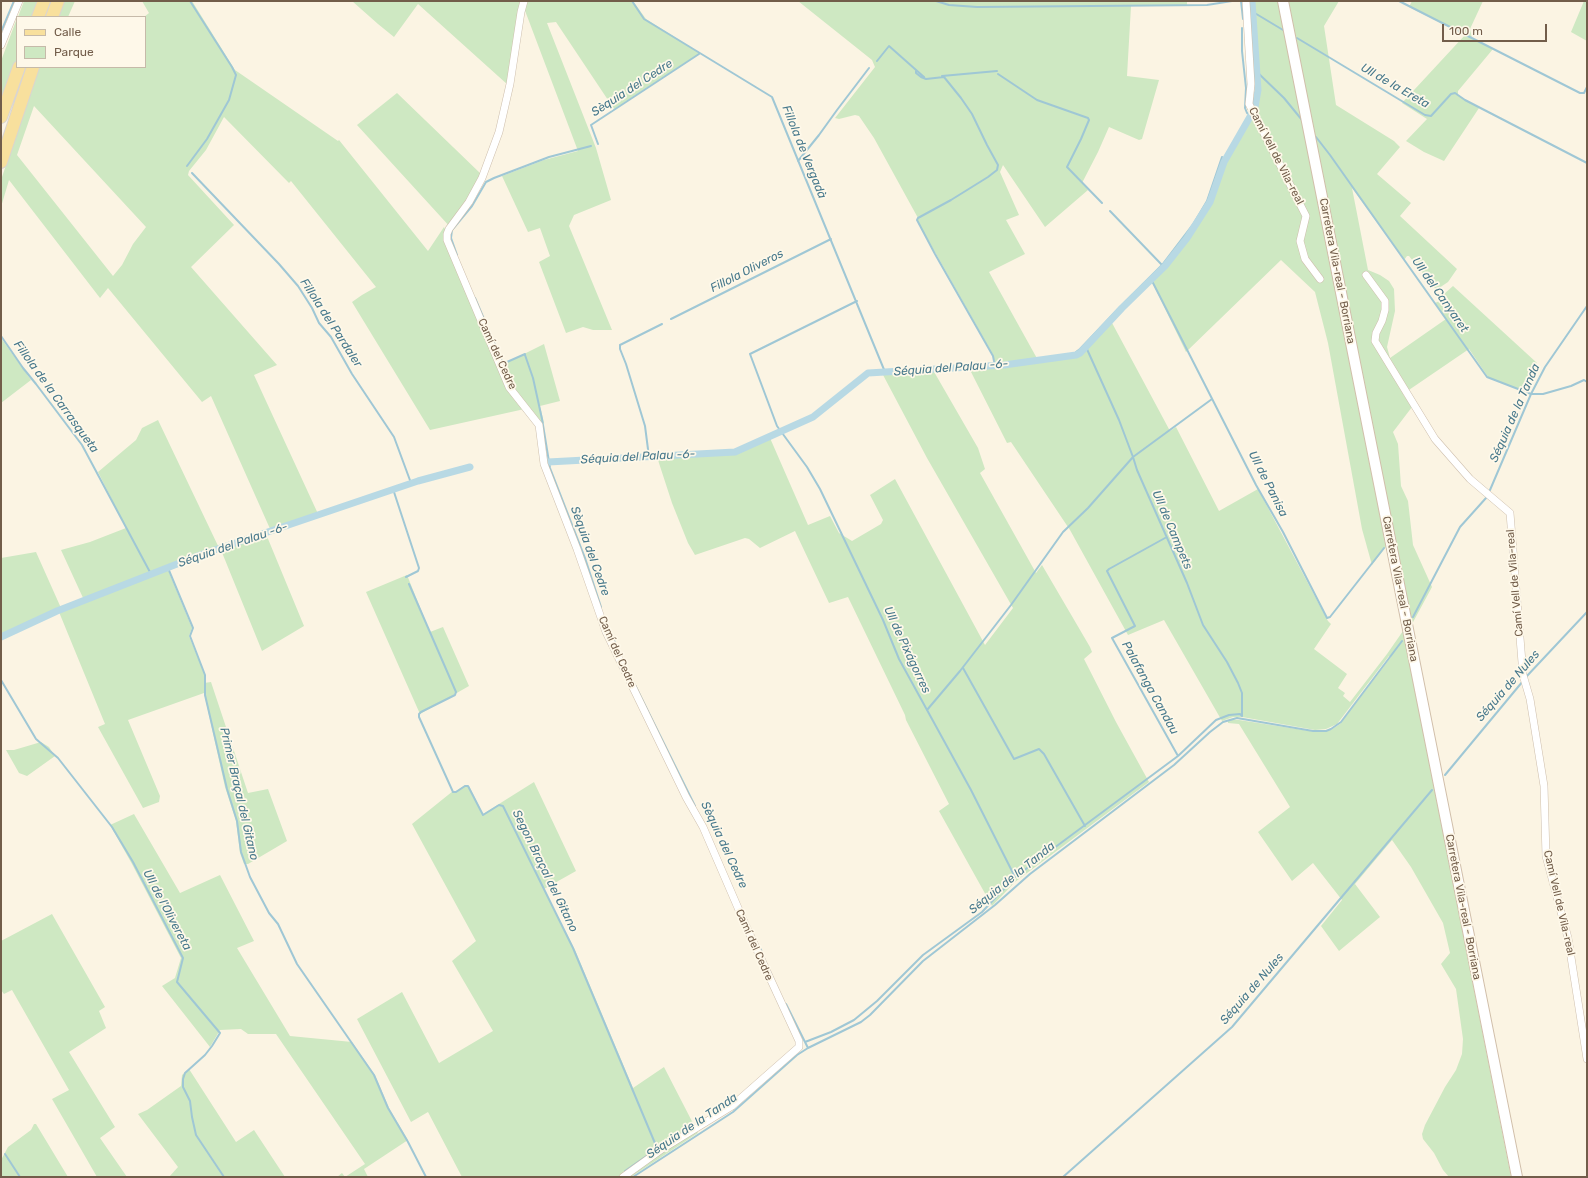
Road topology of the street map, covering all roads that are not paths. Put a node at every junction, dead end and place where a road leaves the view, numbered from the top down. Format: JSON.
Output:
{"nodes":[{"id":1,"x":19,"y":1,"type":"edge"},
{"id":2,"x":44,"y":1,"type":"edge"},
{"id":3,"x":58,"y":1,"type":"edge"},
{"id":4,"x":524,"y":1,"type":"edge"},
{"id":5,"x":1246,"y":1,"type":"edge"},
{"id":6,"x":1284,"y":1,"type":"edge"},
{"id":7,"x":38,"y":16,"type":"edge"},
{"id":8,"x":52,"y":16,"type":"edge"},
{"id":9,"x":1,"y":45,"type":"edge"},
{"id":10,"x":19,"y":68,"type":"edge"},
{"id":11,"x":34,"y":68,"type":"edge"},
{"id":12,"x":1,"y":116,"type":"edge"},
{"id":13,"x":1,"y":162,"type":"edge"},
{"id":14,"x":1366,"y":275,"type":"dead end"},
{"id":15,"x":1320,"y":279,"type":"dead end"},
{"id":16,"x":1587,"y":1059,"type":"edge"},
{"id":17,"x":623,"y":1177,"type":"edge"},
{"id":18,"x":1517,"y":1177,"type":"edge"}],
"edges":[{"from":1,"to":9,"type":"street"},
{"from":2,"to":7,"type":"main road"},
{"from":3,"to":8,"type":"main road"},
{"from":4,"to":17,"type":"street","name":"Camí del Cedre"},
{"from":5,"to":15,"type":"street","name":"Camí Vell de Vila-real"},
{"from":6,"to":18,"type":"main road","name":"Carretera Vila-real - Borriana"},
{"from":10,"to":12,"type":"main road"},
{"from":11,"to":13,"type":"main road"},
{"from":14,"to":16,"type":"street","name":"Camí Vell de Vila-real"}]}
